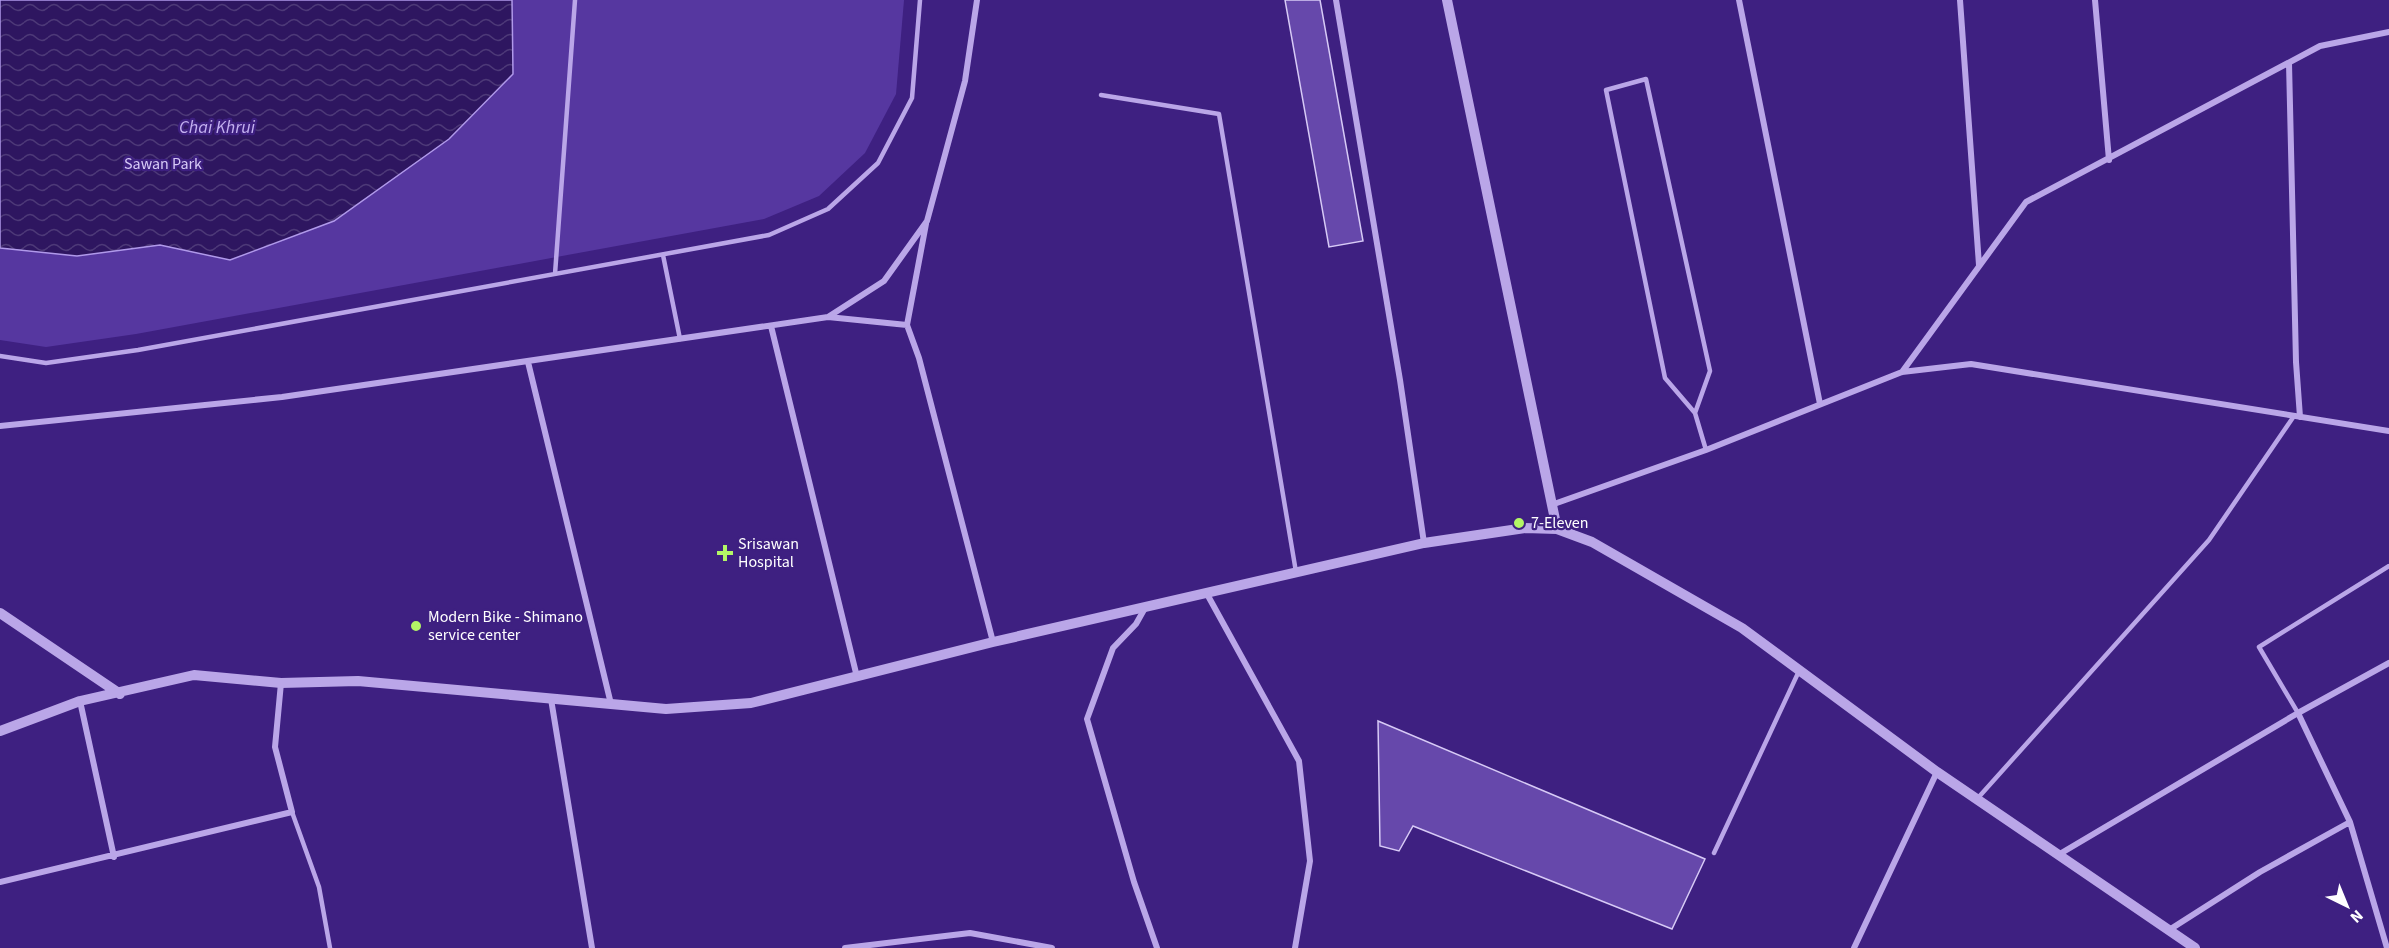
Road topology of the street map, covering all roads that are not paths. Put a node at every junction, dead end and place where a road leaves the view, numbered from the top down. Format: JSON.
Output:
{"nodes":[{"id":1,"x":575,"y":0,"type":"edge"},
{"id":2,"x":920,"y":0,"type":"edge"},
{"id":3,"x":977,"y":0,"type":"edge"},
{"id":4,"x":1336,"y":0,"type":"edge"},
{"id":5,"x":1447,"y":0,"type":"edge"},
{"id":6,"x":1739,"y":0,"type":"edge"},
{"id":7,"x":1960,"y":0,"type":"edge"},
{"id":8,"x":2095,"y":0,"type":"edge"},
{"id":9,"x":2389,"y":32,"type":"edge"},
{"id":10,"x":2289,"y":63,"type":"junction"},
{"id":11,"x":1101,"y":95,"type":"dead end"},
{"id":12,"x":2109,"y":160,"type":"junction"},
{"id":13,"x":927,"y":221,"type":"junction"},
{"id":14,"x":663,"y":255,"type":"junction"},
{"id":15,"x":1980,"y":266,"type":"junction"},
{"id":16,"x":555,"y":274,"type":"junction"},
{"id":17,"x":828,"y":317,"type":"junction"},
{"id":18,"x":908,"y":325,"type":"junction"},
{"id":19,"x":771,"y":326,"type":"junction"},
{"id":20,"x":680,"y":339,"type":"junction"},
{"id":21,"x":0,"y":356,"type":"edge"},
{"id":22,"x":528,"y":362,"type":"junction"},
{"id":23,"x":1902,"y":372,"type":"junction"},
{"id":24,"x":1820,"y":404,"type":"junction"},
{"id":25,"x":1695,"y":413,"type":"junction"},
{"id":26,"x":2297,"y":417,"type":"junction"},
{"id":27,"x":0,"y":426,"type":"edge"},
{"id":28,"x":2389,"y":431,"type":"edge"},
{"id":29,"x":1706,"y":450,"type":"junction"},
{"id":30,"x":1554,"y":504,"type":"junction"},
{"id":31,"x":1557,"y":529,"type":"junction"},
{"id":32,"x":1424,"y":543,"type":"junction"},
{"id":33,"x":2389,"y":566,"type":"edge"},
{"id":34,"x":1296,"y":572,"type":"junction"},
{"id":35,"x":1207,"y":594,"type":"junction"},
{"id":36,"x":1145,"y":608,"type":"junction"},
{"id":37,"x":0,"y":613,"type":"edge"},
{"id":38,"x":993,"y":642,"type":"junction"},
{"id":39,"x":2389,"y":663,"type":"edge"},
{"id":40,"x":1799,"y":670,"type":"junction"},
{"id":41,"x":857,"y":678,"type":"junction"},
{"id":42,"x":280,"y":682,"type":"junction"},
{"id":43,"x":120,"y":694,"type":"junction"},
{"id":44,"x":550,"y":699,"type":"junction"},
{"id":45,"x":80,"y":701,"type":"junction"},
{"id":46,"x":610,"y":704,"type":"junction"},
{"id":47,"x":2298,"y":713,"type":"junction"},
{"id":48,"x":0,"y":731,"type":"edge"},
{"id":49,"x":1937,"y":772,"type":"junction"},
{"id":50,"x":1977,"y":799,"type":"junction"},
{"id":51,"x":292,"y":812,"type":"junction"},
{"id":52,"x":2350,"y":822,"type":"junction"},
{"id":53,"x":1714,"y":853,"type":"dead end"},
{"id":54,"x":2058,"y":855,"type":"junction"},
{"id":55,"x":114,"y":857,"type":"junction"},
{"id":56,"x":0,"y":882,"type":"edge"},
{"id":57,"x":2169,"y":930,"type":"junction"},
{"id":58,"x":1017,"y":945,"type":"edge"},
{"id":59,"x":330,"y":948,"type":"edge"},
{"id":60,"x":592,"y":948,"type":"edge"},
{"id":61,"x":845,"y":948,"type":"edge"},
{"id":62,"x":1052,"y":948,"type":"edge"},
{"id":63,"x":1157,"y":948,"type":"edge"},
{"id":64,"x":1295,"y":948,"type":"edge"},
{"id":65,"x":1854,"y":948,"type":"edge"},
{"id":66,"x":2195,"y":948,"type":"edge"},
{"id":67,"x":2386,"y":948,"type":"edge"}],
"edges":[{"from":1,"to":16,"type":"lane"},
{"from":2,"to":14,"type":"lane"},
{"from":3,"to":13,"type":"street"},
{"from":4,"to":32,"type":"street"},
{"from":5,"to":30,"type":"street"},
{"from":6,"to":24,"type":"street"},
{"from":7,"to":15,"type":"street"},
{"from":8,"to":12,"type":"street"},
{"from":9,"to":10,"type":"street"},
{"from":10,"to":12,"type":"street"},
{"from":10,"to":26,"type":"street"},
{"from":11,"to":34,"type":"lane"},
{"from":12,"to":15,"type":"street"},
{"from":13,"to":17,"type":"street"},
{"from":13,"to":18,"type":"street"},
{"from":14,"to":16,"type":"lane"},
{"from":14,"to":20,"type":"lane"},
{"from":15,"to":23,"type":"street"},
{"from":16,"to":21,"type":"lane"},
{"from":17,"to":18,"type":"street"},
{"from":17,"to":19,"type":"street"},
{"from":18,"to":38,"type":"street"},
{"from":19,"to":20,"type":"street"},
{"from":19,"to":41,"type":"street"},
{"from":20,"to":22,"type":"street"},
{"from":22,"to":27,"type":"street"},
{"from":22,"to":46,"type":"street"},
{"from":23,"to":24,"type":"street"},
{"from":23,"to":26,"type":"street"},
{"from":24,"to":29,"type":"street"},
{"from":25,"to":25,"type":"lane"},
{"from":25,"to":29,"type":"lane"},
{"from":26,"to":28,"type":"street"},
{"from":26,"to":50,"type":"lane"},
{"from":29,"to":30,"type":"street"},
{"from":30,"to":31,"type":"street"},
{"from":31,"to":32,"type":"street"},
{"from":31,"to":40,"type":"street"},
{"from":32,"to":34,"type":"street"},
{"from":33,"to":47,"type":"lane"},
{"from":34,"to":35,"type":"street"},
{"from":35,"to":36,"type":"street"},
{"from":35,"to":64,"type":"street"},
{"from":36,"to":38,"type":"street"},
{"from":36,"to":63,"type":"street"},
{"from":37,"to":43,"type":"street"},
{"from":38,"to":41,"type":"street"},
{"from":39,"to":47,"type":"street"},
{"from":40,"to":49,"type":"street"},
{"from":40,"to":53,"type":"lane"},
{"from":41,"to":46,"type":"street"},
{"from":42,"to":43,"type":"street"},
{"from":42,"to":44,"type":"street"},
{"from":42,"to":51,"type":"street"},
{"from":43,"to":45,"type":"street"},
{"from":44,"to":46,"type":"street"},
{"from":44,"to":60,"type":"street"},
{"from":45,"to":48,"type":"street"},
{"from":45,"to":55,"type":"street"},
{"from":47,"to":52,"type":"street"},
{"from":47,"to":54,"type":"street"},
{"from":49,"to":50,"type":"street"},
{"from":49,"to":65,"type":"street"},
{"from":50,"to":54,"type":"street"},
{"from":51,"to":55,"type":"street"},
{"from":51,"to":59,"type":"lane"},
{"from":52,"to":57,"type":"street"},
{"from":52,"to":67,"type":"street"},
{"from":54,"to":57,"type":"street"},
{"from":55,"to":56,"type":"street"},
{"from":57,"to":66,"type":"street"},
{"from":58,"to":61,"type":"street"},
{"from":58,"to":62,"type":"street"}]}
